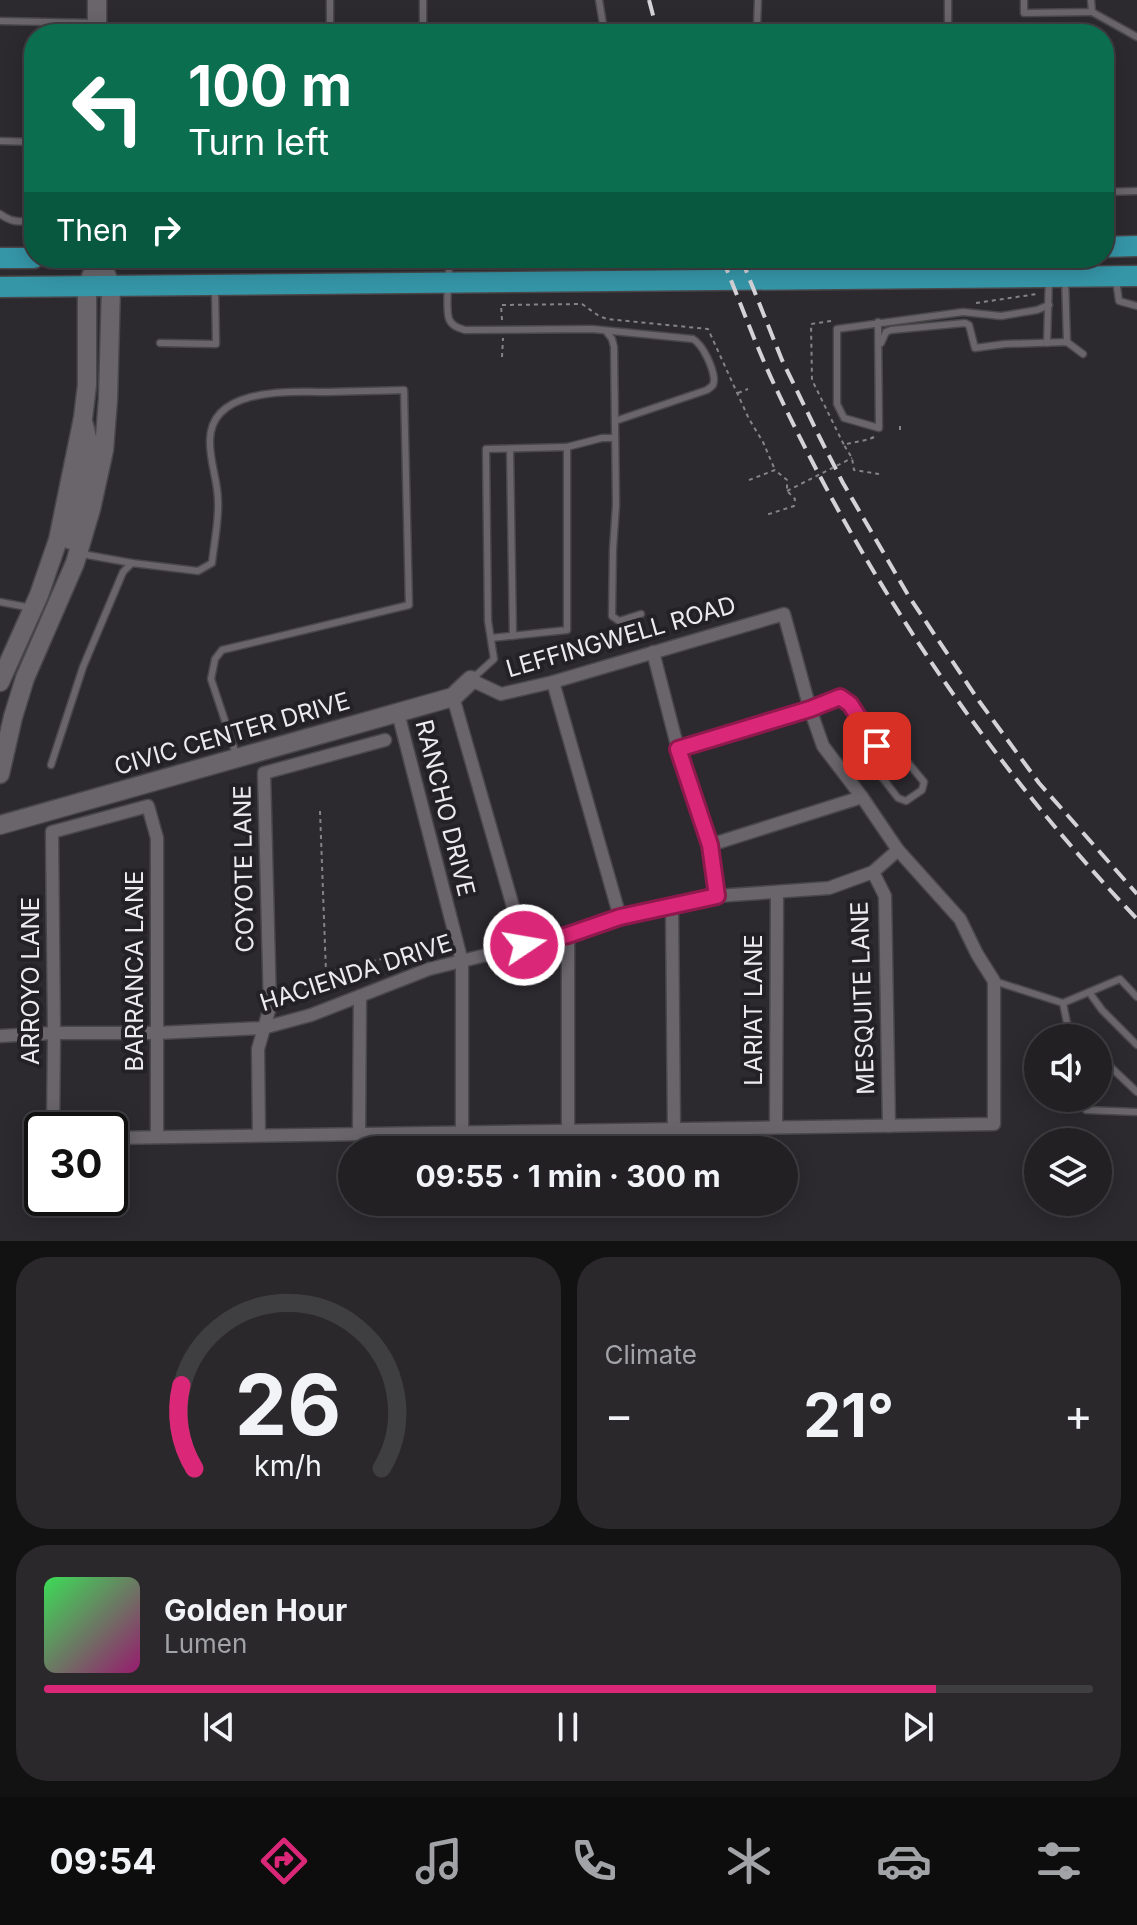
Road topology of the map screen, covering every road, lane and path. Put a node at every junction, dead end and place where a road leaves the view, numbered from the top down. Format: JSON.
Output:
{"nodes":[{"id":1,"x":97,"y":0,"type":"edge"},
{"id":2,"x":330,"y":0,"type":"edge"},
{"id":3,"x":423,"y":0,"type":"edge"},
{"id":4,"x":599,"y":0,"type":"edge"},
{"id":5,"x":758,"y":0,"type":"edge"},
{"id":6,"x":948,"y":0,"type":"edge"},
{"id":7,"x":1024,"y":0,"type":"edge"},
{"id":8,"x":1091,"y":0,"type":"edge"},
{"id":9,"x":1092,"y":12,"type":"junction"},
{"id":10,"x":0,"y":21,"type":"edge"},
{"id":11,"x":42,"y":24,"type":"edge"},
{"id":12,"x":97,"y":24,"type":"edge"},
{"id":13,"x":330,"y":24,"type":"edge"},
{"id":14,"x":423,"y":24,"type":"edge"},
{"id":15,"x":603,"y":24,"type":"edge"},
{"id":16,"x":757,"y":24,"type":"edge"},
{"id":17,"x":948,"y":24,"type":"edge"},
{"id":18,"x":1114,"y":24,"type":"edge"},
{"id":19,"x":1114,"y":24,"type":"edge"},
{"id":20,"x":1137,"y":37,"type":"edge"},
{"id":21,"x":0,"y":141,"type":"edge"},
{"id":22,"x":24,"y":142,"type":"edge"},
{"id":23,"x":1137,"y":191,"type":"edge"},
{"id":24,"x":1114,"y":192,"type":"edge"},
{"id":25,"x":0,"y":214,"type":"edge"},
{"id":26,"x":24,"y":221,"type":"edge"},
{"id":27,"x":1137,"y":246,"type":"edge"},
{"id":28,"x":1114,"y":247,"type":"edge"},
{"id":29,"x":0,"y":258,"type":"edge"},
{"id":30,"x":24,"y":258,"type":"edge"},
{"id":31,"x":95,"y":268,"type":"edge"},
{"id":32,"x":103,"y":268,"type":"edge"},
{"id":33,"x":449,"y":268,"type":"edge"},
{"id":34,"x":947,"y":268,"type":"edge"},
{"id":35,"x":1058,"y":268,"type":"edge"},
{"id":36,"x":1137,"y":276,"type":"edge"},
{"id":37,"x":1116,"y":277,"type":"junction"},
{"id":38,"x":448,"y":283,"type":"junction"},
{"id":39,"x":215,"y":285,"type":"junction"},
{"id":40,"x":87,"y":286,"type":"junction"},
{"id":41,"x":111,"y":286,"type":"junction"},
{"id":42,"x":0,"y":287,"type":"edge"},
{"id":43,"x":1049,"y":305,"type":"junction"},
{"id":44,"x":1137,"y":306,"type":"edge"},
{"id":45,"x":878,"y":322,"type":"junction"},
{"id":46,"x":503,"y":329,"type":"junction"},
{"id":47,"x":606,"y":331,"type":"junction"},
{"id":48,"x":1067,"y":342,"type":"junction"},
{"id":49,"x":160,"y":343,"type":"dead end"},
{"id":50,"x":1047,"y":343,"type":"junction"},
{"id":51,"x":879,"y":353,"type":"junction"},
{"id":52,"x":1083,"y":354,"type":"dead end"},
{"id":53,"x":502,"y":357,"type":"dead end"},
{"id":54,"x":812,"y":380,"type":"dead end"},
{"id":55,"x":748,"y":389,"type":"dead end"},
{"id":56,"x":737,"y":393,"type":"junction"},
{"id":57,"x":83,"y":418,"type":"junction"},
{"id":58,"x":615,"y":421,"type":"junction"},
{"id":59,"x":879,"y":435,"type":"dead end"},
{"id":60,"x":615,"y":438,"type":"junction"},
{"id":61,"x":844,"y":445,"type":"junction"},
{"id":62,"x":567,"y":447,"type":"junction"},
{"id":63,"x":510,"y":449,"type":"junction"},
{"id":64,"x":852,"y":458,"type":"junction"},
{"id":65,"x":775,"y":470,"type":"junction"},
{"id":66,"x":879,"y":474,"type":"dead end"},
{"id":67,"x":749,"y":480,"type":"dead end"},
{"id":68,"x":787,"y":491,"type":"junction"},
{"id":69,"x":800,"y":497,"type":"dead end"},
{"id":70,"x":795,"y":499,"type":"junction"},
{"id":71,"x":766,"y":515,"type":"dead end"},
{"id":72,"x":78,"y":553,"type":"junction"},
{"id":73,"x":132,"y":563,"type":"junction"},
{"id":74,"x":0,"y":602,"type":"edge"},
{"id":75,"x":33,"y":609,"type":"junction"},
{"id":76,"x":641,"y":614,"type":"dead end"},
{"id":77,"x":52,"y":619,"type":"junction"},
{"id":78,"x":513,"y":636,"type":"junction"},
{"id":79,"x":491,"y":638,"type":"junction"},
{"id":80,"x":653,"y":652,"type":"junction"},
{"id":81,"x":471,"y":680,"type":"junction"},
{"id":82,"x":0,"y":682,"type":"edge"},
{"id":83,"x":553,"y":682,"type":"junction"},
{"id":84,"x":453,"y":697,"type":"junction"},
{"id":85,"x":810,"y":709,"type":"junction"},
{"id":86,"x":398,"y":713,"type":"junction"},
{"id":87,"x":385,"y":740,"type":"dead end"},
{"id":88,"x":877,"y":746,"type":"junction"},
{"id":89,"x":678,"y":749,"type":"junction"},
{"id":90,"x":237,"y":757,"type":"junction"},
{"id":91,"x":51,"y":765,"type":"dead end"},
{"id":92,"x":0,"y":774,"type":"edge"},
{"id":93,"x":862,"y":797,"type":"junction"},
{"id":94,"x":148,"y":806,"type":"joint"},
{"id":95,"x":320,"y":811,"type":"dead end"},
{"id":96,"x":0,"y":825,"type":"edge"},
{"id":97,"x":710,"y":845,"type":"junction"},
{"id":98,"x":898,"y":850,"type":"junction"},
{"id":99,"x":873,"y":872,"type":"junction"},
{"id":100,"x":777,"y":893,"type":"junction"},
{"id":101,"x":717,"y":896,"type":"junction"},
{"id":102,"x":672,"y":906,"type":"junction"},
{"id":103,"x":620,"y":917,"type":"junction"},
{"id":104,"x":568,"y":935,"type":"junction"},
{"id":105,"x":524,"y":945,"type":"junction"},
{"id":106,"x":462,"y":962,"type":"junction"},
{"id":107,"x":429,"y":969,"type":"junction"},
{"id":108,"x":994,"y":981,"type":"junction"},
{"id":109,"x":1089,"y":992,"type":"junction"},
{"id":110,"x":360,"y":996,"type":"junction"},
{"id":111,"x":1137,"y":997,"type":"edge"},
{"id":112,"x":1063,"y":1003,"type":"junction"},
{"id":113,"x":1067,"y":1024,"type":"edge"},
{"id":114,"x":263,"y":1028,"type":"junction"},
{"id":115,"x":54,"y":1033,"type":"junction"},
{"id":116,"x":157,"y":1033,"type":"junction"},
{"id":117,"x":0,"y":1036,"type":"edge"},
{"id":118,"x":1137,"y":1045,"type":"edge"},
{"id":119,"x":1112,"y":1068,"type":"edge"},
{"id":120,"x":1137,"y":1092,"type":"edge"},
{"id":121,"x":1112,"y":1111,"type":"edge"},
{"id":122,"x":53,"y":1112,"type":"edge"},
{"id":123,"x":1137,"y":1112,"type":"edge"},
{"id":124,"x":889,"y":1126,"type":"junction"},
{"id":125,"x":776,"y":1127,"type":"junction"},
{"id":126,"x":674,"y":1129,"type":"junction"},
{"id":127,"x":568,"y":1130,"type":"junction"},
{"id":128,"x":462,"y":1132,"type":"junction"},
{"id":129,"x":359,"y":1134,"type":"junction"},
{"id":130,"x":259,"y":1135,"type":"junction"},
{"id":131,"x":157,"y":1137,"type":"junction"},
{"id":132,"x":128,"y":1138,"type":"edge"}],
"edges":[{"from":1,"to":12,"type":"main road"},
{"from":2,"to":13,"type":"lane"},
{"from":3,"to":14,"type":"lane"},
{"from":4,"to":15,"type":"lane"},
{"from":5,"to":16,"type":"lane"},
{"from":6,"to":17,"type":"lane"},
{"from":7,"to":9,"type":"lane"},
{"from":8,"to":9,"type":"lane"},
{"from":9,"to":18,"type":"lane"},
{"from":10,"to":11,"type":"lane"},
{"from":19,"to":20,"type":"lane"},
{"from":21,"to":22,"type":"lane"},
{"from":23,"to":24,"type":"lane"},
{"from":25,"to":26,"type":"lane"},
{"from":27,"to":28,"type":"main road"},
{"from":29,"to":30,"type":"main road"},
{"from":31,"to":40,"type":"main road"},
{"from":32,"to":41,"type":"main road"},
{"from":33,"to":38,"type":"lane"},
{"from":34,"to":35,"type":"main road"},
{"from":34,"to":38,"type":"main road"},
{"from":35,"to":37,"type":"main road"},
{"from":35,"to":43,"type":"lane"},
{"from":35,"to":48,"type":"lane"},
{"from":36,"to":37,"type":"main road"},
{"from":37,"to":44,"type":"lane"},
{"from":38,"to":39,"type":"main road"},
{"from":38,"to":46,"type":"lane"},
{"from":39,"to":41,"type":"main road"},
{"from":39,"to":49,"type":"lane"},
{"from":40,"to":41,"type":"main road"},
{"from":40,"to":42,"type":"main road"},
{"from":40,"to":57,"type":"main road"},
{"from":41,"to":72,"type":"main road"},
{"from":43,"to":45,"type":"lane"},
{"from":43,"to":50,"type":"lane"},
{"from":45,"to":51,"type":"lane"},
{"from":45,"to":51,"type":"lane"},
{"from":46,"to":47,"type":"lane"},
{"from":46,"to":53,"type":"path"},
{"from":46,"to":56,"type":"path"},
{"from":47,"to":58,"type":"lane"},
{"from":47,"to":58,"type":"lane"},
{"from":48,"to":50,"type":"lane"},
{"from":48,"to":52,"type":"lane"},
{"from":50,"to":51,"type":"lane"},
{"from":54,"to":61,"type":"path"},
{"from":55,"to":56,"type":"path"},
{"from":56,"to":65,"type":"path"},
{"from":57,"to":72,"type":"main road"},
{"from":57,"to":75,"type":"main road"},
{"from":58,"to":60,"type":"lane"},
{"from":59,"to":61,"type":"path"},
{"from":60,"to":62,"type":"lane"},
{"from":60,"to":76,"type":"lane"},
{"from":61,"to":64,"type":"path"},
{"from":62,"to":63,"type":"lane"},
{"from":62,"to":78,"type":"lane"},
{"from":63,"to":78,"type":"lane"},
{"from":63,"to":79,"type":"lane"},
{"from":64,"to":66,"type":"path"},
{"from":64,"to":68,"type":"path","bridge":true},
{"from":65,"to":67,"type":"path"},
{"from":65,"to":68,"type":"path"},
{"from":68,"to":70,"type":"path"},
{"from":69,"to":70,"type":"path"},
{"from":70,"to":71,"type":"path"},
{"from":72,"to":73,"type":"lane"},
{"from":72,"to":77,"type":"main road"},
{"from":73,"to":90,"type":"lane"},
{"from":73,"to":91,"type":"lane"},
{"from":74,"to":75,"type":"lane"},
{"from":75,"to":77,"type":"main road"},
{"from":75,"to":82,"type":"main road"},
{"from":77,"to":92,"type":"main road"},
{"from":78,"to":79,"type":"lane"},
{"from":79,"to":81,"type":"lane"},
{"from":80,"to":83,"type":"street","name":"LEFFINGWELL ROAD"},
{"from":80,"to":85,"type":"street","name":"LEFFINGWELL ROAD"},
{"from":80,"to":89,"type":"street"},
{"from":81,"to":83,"type":"street","name":"LEFFINGWELL ROAD"},
{"from":81,"to":84,"type":"main road","name":"CIVIC CENTER DRIVE"},
{"from":83,"to":103,"type":"street"},
{"from":84,"to":86,"type":"main road","name":"CIVIC CENTER DRIVE"},
{"from":84,"to":105,"type":"street"},
{"from":85,"to":88,"type":"lane"},
{"from":85,"to":89,"type":"street"},
{"from":85,"to":93,"type":"street"},
{"from":86,"to":90,"type":"main road","name":"CIVIC CENTER DRIVE"},
{"from":86,"to":106,"type":"street","name":"RANCHO DRIVE"},
{"from":87,"to":114,"type":"street","name":"COYOTE LANE"},
{"from":88,"to":88,"type":"lane"},
{"from":89,"to":97,"type":"street"},
{"from":90,"to":96,"type":"main road","name":"CIVIC CENTER DRIVE"},
{"from":93,"to":97,"type":"street"},
{"from":93,"to":98,"type":"street"},
{"from":94,"to":115,"type":"street","name":"ARROYO LANE"},
{"from":94,"to":116,"type":"street","name":"BARRANCA LANE"},
{"from":95,"to":107,"type":"path"},
{"from":97,"to":101,"type":"street"},
{"from":98,"to":99,"type":"street","name":"HACIENDA DRIVE"},
{"from":98,"to":108,"type":"street"},
{"from":99,"to":100,"type":"street","name":"HACIENDA DRIVE"},
{"from":99,"to":124,"type":"street","name":"MESQUITE LANE"},
{"from":100,"to":101,"type":"street","name":"HACIENDA DRIVE"},
{"from":100,"to":125,"type":"street","name":"LARIAT LANE"},
{"from":101,"to":102,"type":"street","name":"HACIENDA DRIVE"},
{"from":102,"to":103,"type":"street","name":"HACIENDA DRIVE"},
{"from":102,"to":126,"type":"street"},
{"from":103,"to":104,"type":"street","name":"HACIENDA DRIVE"},
{"from":104,"to":105,"type":"street","name":"HACIENDA DRIVE"},
{"from":104,"to":127,"type":"street"},
{"from":105,"to":106,"type":"street","name":"HACIENDA DRIVE"},
{"from":106,"to":107,"type":"street","name":"HACIENDA DRIVE"},
{"from":106,"to":128,"type":"street","name":"RANCHO DRIVE"},
{"from":107,"to":110,"type":"street","name":"HACIENDA DRIVE"},
{"from":108,"to":112,"type":"lane"},
{"from":108,"to":124,"type":"street"},
{"from":109,"to":111,"type":"lane"},
{"from":109,"to":112,"type":"lane"},
{"from":109,"to":118,"type":"lane"},
{"from":110,"to":114,"type":"street","name":"HACIENDA DRIVE"},
{"from":110,"to":129,"type":"street"},
{"from":112,"to":113,"type":"lane"},
{"from":114,"to":116,"type":"street","name":"HACIENDA DRIVE"},
{"from":114,"to":130,"type":"street","name":"COYOTE LANE"},
{"from":115,"to":116,"type":"street","name":"HACIENDA DRIVE"},
{"from":115,"to":117,"type":"street","name":"HACIENDA DRIVE"},
{"from":115,"to":122,"type":"street","name":"ARROYO LANE"},
{"from":116,"to":131,"type":"street","name":"BARRANCA LANE"},
{"from":119,"to":120,"type":"lane"},
{"from":121,"to":123,"type":"lane"},
{"from":124,"to":125,"type":"street"},
{"from":125,"to":126,"type":"street"},
{"from":126,"to":127,"type":"street"},
{"from":127,"to":128,"type":"street"},
{"from":128,"to":129,"type":"street"},
{"from":129,"to":130,"type":"street"},
{"from":130,"to":131,"type":"street"},
{"from":131,"to":132,"type":"street"}]}
